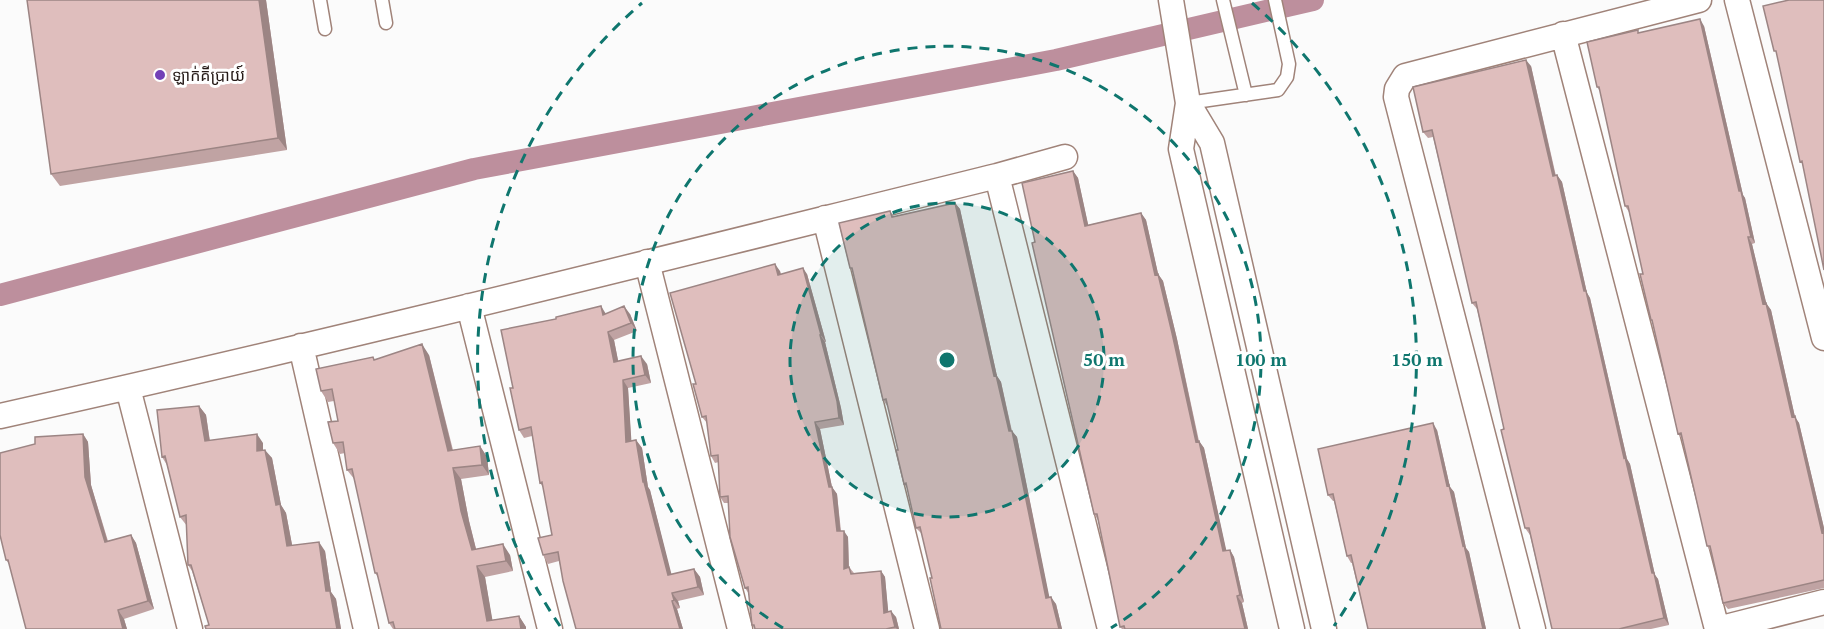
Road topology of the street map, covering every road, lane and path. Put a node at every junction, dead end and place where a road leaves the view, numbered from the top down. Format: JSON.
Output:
{"nodes":[{"id":1,"x":320,"y":0,"type":"edge"},
{"id":2,"x":382,"y":0,"type":"edge"},
{"id":3,"x":1171,"y":0,"type":"edge"},
{"id":4,"x":1223,"y":0,"type":"edge"},
{"id":5,"x":1275,"y":0,"type":"edge"},
{"id":6,"x":1699,"y":0,"type":"edge"},
{"id":7,"x":1737,"y":0,"type":"edge"},
{"id":8,"x":386,"y":23,"type":"dead end"},
{"id":9,"x":325,"y":29,"type":"dead end"},
{"id":10,"x":1563,"y":34,"type":"junction"},
{"id":11,"x":1246,"y":95,"type":"junction"},
{"id":12,"x":1188,"y":103,"type":"junction"},
{"id":13,"x":1065,"y":157,"type":"dead end"},
{"id":14,"x":997,"y":176,"type":"junction"},
{"id":15,"x":825,"y":218,"type":"junction"},
{"id":16,"x":1231,"y":224,"type":"junction"},
{"id":17,"x":1200,"y":232,"type":"junction"},
{"id":18,"x":647,"y":262,"type":"junction"},
{"id":19,"x":469,"y":306,"type":"junction"},
{"id":20,"x":1824,"y":338,"type":"edge"},
{"id":21,"x":301,"y":346,"type":"junction"},
{"id":22,"x":1266,"y":376,"type":"junction"},
{"id":23,"x":1235,"y":384,"type":"junction"},
{"id":24,"x":128,"y":387,"type":"junction"},
{"id":25,"x":0,"y":416,"type":"edge"},
{"id":26,"x":1824,"y":602,"type":"edge"},
{"id":27,"x":190,"y":629,"type":"edge"},
{"id":28,"x":366,"y":629,"type":"edge"},
{"id":29,"x":550,"y":629,"type":"edge"},
{"id":30,"x":740,"y":629,"type":"edge"},
{"id":31,"x":927,"y":629,"type":"edge"},
{"id":32,"x":1110,"y":629,"type":"edge"},
{"id":33,"x":1292,"y":629,"type":"edge"},
{"id":34,"x":1324,"y":629,"type":"edge"},
{"id":35,"x":1533,"y":629,"type":"edge"},
{"id":36,"x":1717,"y":629,"type":"edge"}],
"edges":[{"from":1,"to":9,"type":"lane"},
{"from":2,"to":8,"type":"lane"},
{"from":3,"to":12,"type":"street"},
{"from":4,"to":11,"type":"lane"},
{"from":5,"to":11,"type":"lane"},
{"from":6,"to":10,"type":"street"},
{"from":7,"to":20,"type":"street"},
{"from":10,"to":35,"type":"street"},
{"from":10,"to":36,"type":"street"},
{"from":11,"to":12,"type":"lane"},
{"from":12,"to":16,"type":"street"},
{"from":12,"to":17,"type":"street"},
{"from":13,"to":14,"type":"street"},
{"from":14,"to":15,"type":"street"},
{"from":14,"to":32,"type":"street"},
{"from":15,"to":18,"type":"street"},
{"from":15,"to":31,"type":"street"},
{"from":16,"to":17,"type":"street"},
{"from":16,"to":22,"type":"street"},
{"from":17,"to":23,"type":"street"},
{"from":18,"to":19,"type":"street"},
{"from":18,"to":30,"type":"street"},
{"from":19,"to":21,"type":"street"},
{"from":19,"to":29,"type":"street"},
{"from":21,"to":24,"type":"street"},
{"from":21,"to":28,"type":"street"},
{"from":22,"to":23,"type":"street"},
{"from":22,"to":34,"type":"street"},
{"from":23,"to":33,"type":"street"},
{"from":24,"to":25,"type":"street"},
{"from":24,"to":27,"type":"street"},
{"from":26,"to":36,"type":"street"}]}
